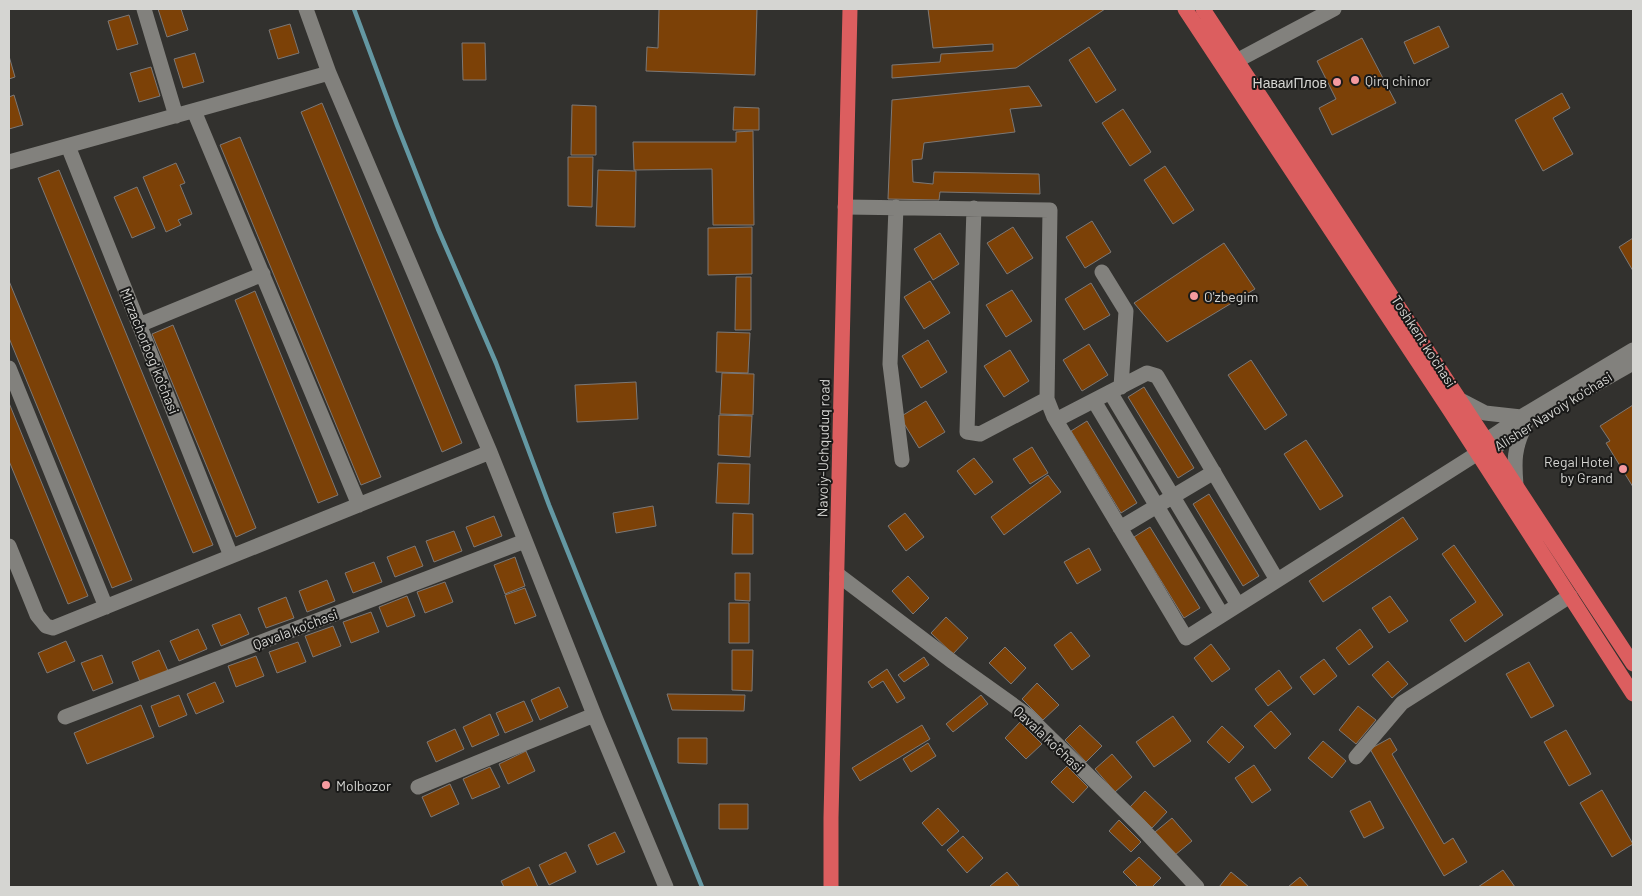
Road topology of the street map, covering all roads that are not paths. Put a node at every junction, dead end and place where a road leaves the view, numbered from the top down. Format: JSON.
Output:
{"nodes":[{"id":1,"x":144,"y":9,"type":"edge"},
{"id":2,"x":306,"y":9,"type":"edge"},
{"id":3,"x":850,"y":9,"type":"edge"},
{"id":4,"x":1185,"y":9,"type":"edge"},
{"id":5,"x":1203,"y":9,"type":"edge"},
{"id":6,"x":1334,"y":9,"type":"edge"},
{"id":7,"x":1230,"y":64,"type":"junction"},
{"id":8,"x":329,"y":73,"type":"junction"},
{"id":9,"x":194,"y":111,"type":"junction"},
{"id":10,"x":176,"y":116,"type":"junction"},
{"id":11,"x":68,"y":146,"type":"junction"},
{"id":12,"x":9,"y":162,"type":"edge"},
{"id":13,"x":845,"y":207,"type":"junction"},
{"id":14,"x":896,"y":208,"type":"junction"},
{"id":15,"x":974,"y":208,"type":"junction"},
{"id":16,"x":1102,"y":272,"type":"dead end"},
{"id":17,"x":263,"y":274,"type":"junction"},
{"id":18,"x":139,"y":325,"type":"junction"},
{"id":19,"x":1633,"y":350,"type":"edge"},
{"id":20,"x":1633,"y":363,"type":"edge"},
{"id":21,"x":9,"y":368,"type":"edge"},
{"id":22,"x":1116,"y":390,"type":"junction"},
{"id":23,"x":1047,"y":399,"type":"junction"},
{"id":24,"x":1094,"y":401,"type":"junction"},
{"id":25,"x":1462,"y":401,"type":"junction"},
{"id":26,"x":1056,"y":420,"type":"junction"},
{"id":27,"x":1523,"y":421,"type":"junction"},
{"id":28,"x":1490,"y":445,"type":"junction"},
{"id":29,"x":490,"y":452,"type":"junction"},
{"id":30,"x":1478,"y":453,"type":"junction"},
{"id":31,"x":902,"y":460,"type":"dead end"},
{"id":32,"x":1214,"y":472,"type":"junction"},
{"id":33,"x":1516,"y":485,"type":"junction"},
{"id":34,"x":1173,"y":497,"type":"junction"},
{"id":35,"x":360,"y":504,"type":"junction"},
{"id":36,"x":1157,"y":506,"type":"junction"},
{"id":37,"x":1120,"y":528,"type":"junction"},
{"id":38,"x":525,"y":540,"type":"junction"},
{"id":39,"x":9,"y":546,"type":"edge"},
{"id":40,"x":231,"y":556,"type":"junction"},
{"id":41,"x":836,"y":574,"type":"junction"},
{"id":42,"x":1277,"y":580,"type":"junction"},
{"id":43,"x":1570,"y":596,"type":"junction"},
{"id":44,"x":1238,"y":605,"type":"junction"},
{"id":45,"x":106,"y":607,"type":"junction"},
{"id":46,"x":1222,"y":615,"type":"junction"},
{"id":47,"x":1633,"y":664,"type":"edge"},
{"id":48,"x":1633,"y":694,"type":"edge"},
{"id":49,"x":594,"y":714,"type":"junction"},
{"id":50,"x":65,"y":717,"type":"dead end"},
{"id":51,"x":1356,"y":757,"type":"dead end"},
{"id":52,"x":418,"y":787,"type":"dead end"},
{"id":53,"x":666,"y":887,"type":"edge"},
{"id":54,"x":831,"y":887,"type":"edge"},
{"id":55,"x":1196,"y":887,"type":"edge"}],
"edges":[{"from":1,"to":10,"type":"street"},
{"from":2,"to":8,"type":"street"},
{"from":3,"to":13,"type":"highway","name":"Navoiy-Uchquduq road"},
{"from":4,"to":7,"type":"highway","name":"Toshkent ko'chasi"},
{"from":5,"to":7,"type":"highway","name":"Toshkent ko'chasi"},
{"from":6,"to":7,"type":"street"},
{"from":7,"to":25,"type":"highway","name":"Toshkent ko'chasi"},
{"from":7,"to":30,"type":"highway","name":"Toshkent ko'chasi"},
{"from":8,"to":9,"type":"street"},
{"from":8,"to":29,"type":"street"},
{"from":9,"to":10,"type":"street"},
{"from":9,"to":17,"type":"street"},
{"from":10,"to":11,"type":"street"},
{"from":11,"to":12,"type":"street"},
{"from":11,"to":18,"type":"street","name":"Mirzachorbog' ko'chasi"},
{"from":13,"to":14,"type":"street"},
{"from":13,"to":41,"type":"highway","name":"Navoiy-Uchquduq road"},
{"from":14,"to":15,"type":"street"},
{"from":14,"to":31,"type":"street"},
{"from":15,"to":23,"type":"street"},
{"from":15,"to":23,"type":"street"},
{"from":16,"to":22,"type":"street"},
{"from":17,"to":18,"type":"street"},
{"from":17,"to":35,"type":"street"},
{"from":18,"to":40,"type":"street","name":"Mirzachorbog' ko'chasi"},
{"from":19,"to":27,"type":"street","name":"Alisher Navoiy ko'chasi"},
{"from":20,"to":27,"type":"street","name":"Alisher Navoiy ko'chasi"},
{"from":21,"to":45,"type":"street"},
{"from":22,"to":24,"type":"street"},
{"from":22,"to":32,"type":"street"},
{"from":22,"to":34,"type":"street"},
{"from":23,"to":26,"type":"street"},
{"from":24,"to":26,"type":"street"},
{"from":24,"to":36,"type":"street"},
{"from":25,"to":27,"type":"street"},
{"from":25,"to":28,"type":"highway","name":"Toshkent ko'chasi"},
{"from":26,"to":37,"type":"street"},
{"from":27,"to":28,"type":"street","name":"Alisher Navoiy ko'chasi"},
{"from":27,"to":33,"type":"street"},
{"from":28,"to":30,"type":"street","name":"Alisher Navoiy ko'chasi"},
{"from":28,"to":33,"type":"highway","name":"Toshkent ko'chasi"},
{"from":29,"to":35,"type":"street"},
{"from":29,"to":38,"type":"street"},
{"from":30,"to":42,"type":"street","name":"Alisher Navoiy ko'chasi"},
{"from":30,"to":43,"type":"highway","name":"Toshkent ko'chasi"},
{"from":32,"to":34,"type":"street"},
{"from":32,"to":42,"type":"street"},
{"from":33,"to":47,"type":"highway","name":"Toshkent ko'chasi"},
{"from":34,"to":36,"type":"street"},
{"from":34,"to":44,"type":"street"},
{"from":35,"to":40,"type":"street"},
{"from":36,"to":37,"type":"street"},
{"from":36,"to":46,"type":"street"},
{"from":37,"to":46,"type":"street","name":"Alisher Navoiy ko'chasi"},
{"from":38,"to":49,"type":"street"},
{"from":38,"to":50,"type":"street","name":"Qavala ko'chasi"},
{"from":39,"to":45,"type":"street"},
{"from":40,"to":45,"type":"street"},
{"from":41,"to":54,"type":"highway","name":"Navoiy-Uchquduq road"},
{"from":41,"to":55,"type":"street","name":"Qavala ko'chasi"},
{"from":42,"to":44,"type":"street","name":"Alisher Navoiy ko'chasi"},
{"from":43,"to":48,"type":"highway","name":"Toshkent ko'chasi"},
{"from":43,"to":51,"type":"street"},
{"from":44,"to":46,"type":"street","name":"Alisher Navoiy ko'chasi"},
{"from":49,"to":52,"type":"street"},
{"from":49,"to":53,"type":"street"}]}
